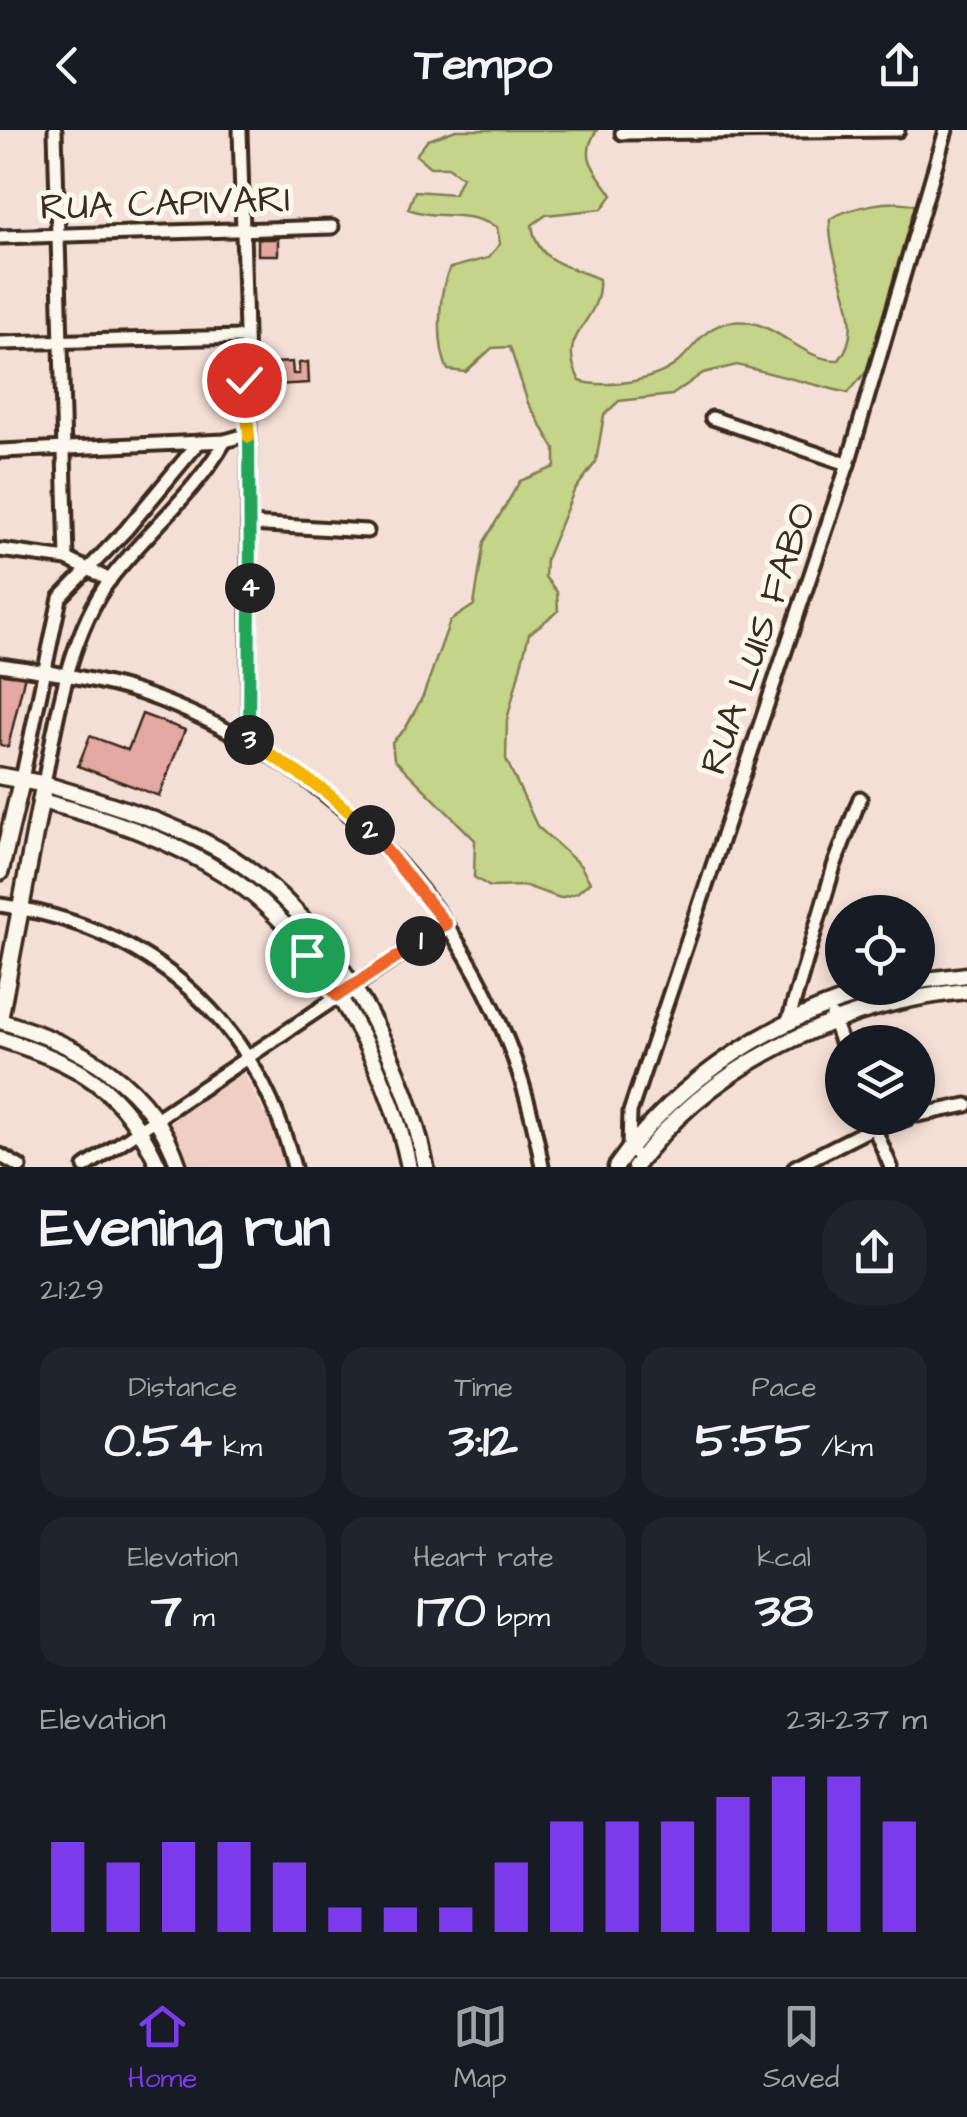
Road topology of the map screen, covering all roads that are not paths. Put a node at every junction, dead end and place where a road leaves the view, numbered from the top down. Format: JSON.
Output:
{"nodes":[{"id":1,"x":55,"y":130,"type":"edge"},
{"id":2,"x":240,"y":130,"type":"edge"},
{"id":3,"x":898,"y":130,"type":"edge"},
{"id":4,"x":946,"y":130,"type":"edge"},
{"id":5,"x":622,"y":132,"type":"edge"},
{"id":6,"x":332,"y":227,"type":"dead end"},
{"id":7,"x":240,"y":230,"type":"junction"},
{"id":8,"x":58,"y":235,"type":"junction"},
{"id":9,"x":0,"y":237,"type":"edge"},
{"id":10,"x":243,"y":338,"type":"junction"},
{"id":11,"x":60,"y":342,"type":"junction"},
{"id":12,"x":0,"y":343,"type":"edge"},
{"id":13,"x":712,"y":418,"type":"dead end"},
{"id":14,"x":249,"y":434,"type":"junction"},
{"id":15,"x":226,"y":441,"type":"junction"},
{"id":16,"x":199,"y":442,"type":"junction"},
{"id":17,"x":62,"y":448,"type":"junction"},
{"id":18,"x":0,"y":450,"type":"edge"},
{"id":19,"x":848,"y":464,"type":"junction"},
{"id":20,"x":250,"y":524,"type":"junction"},
{"id":21,"x":367,"y":531,"type":"dead end"},
{"id":22,"x":0,"y":550,"type":"edge"},
{"id":23,"x":68,"y":559,"type":"junction"},
{"id":24,"x":91,"y":568,"type":"junction"},
{"id":25,"x":110,"y":580,"type":"junction"},
{"id":26,"x":0,"y":665,"type":"edge"},
{"id":27,"x":45,"y":671,"type":"junction"},
{"id":28,"x":65,"y":674,"type":"junction"},
{"id":29,"x":249,"y":742,"type":"junction"},
{"id":30,"x":0,"y":776,"type":"edge"},
{"id":31,"x":22,"y":778,"type":"junction"},
{"id":32,"x":44,"y":784,"type":"junction"},
{"id":33,"x":0,"y":794,"type":"edge"},
{"id":34,"x":20,"y":796,"type":"junction"},
{"id":35,"x":860,"y":798,"type":"dead end"},
{"id":36,"x":42,"y":802,"type":"junction"},
{"id":37,"x":135,"y":820,"type":"junction"},
{"id":38,"x":0,"y":872,"type":"edge"},
{"id":39,"x":0,"y":905,"type":"edge"},
{"id":40,"x":20,"y":908,"type":"junction"},
{"id":41,"x":446,"y":924,"type":"junction"},
{"id":42,"x":967,"y":975,"type":"edge"},
{"id":43,"x":935,"y":978,"type":"edge"},
{"id":44,"x":353,"y":986,"type":"junction"},
{"id":45,"x":967,"y":991,"type":"edge"},
{"id":46,"x":337,"y":996,"type":"junction"},
{"id":47,"x":831,"y":1005,"type":"edge"},
{"id":48,"x":828,"y":1006,"type":"junction"},
{"id":49,"x":0,"y":1019,"type":"edge"},
{"id":50,"x":788,"y":1022,"type":"junction"},
{"id":51,"x":834,"y":1022,"type":"junction"},
{"id":52,"x":835,"y":1025,"type":"edge"},
{"id":53,"x":0,"y":1039,"type":"edge"},
{"id":54,"x":55,"y":1039,"type":"junction"},
{"id":55,"x":45,"y":1054,"type":"junction"},
{"id":56,"x":248,"y":1055,"type":"junction"},
{"id":57,"x":967,"y":1106,"type":"edge"},
{"id":58,"x":935,"y":1112,"type":"edge"},
{"id":59,"x":157,"y":1118,"type":"junction"},
{"id":60,"x":140,"y":1128,"type":"junction"},
{"id":61,"x":850,"y":1135,"type":"edge"},
{"id":62,"x":877,"y":1135,"type":"edge"},
{"id":63,"x":0,"y":1156,"type":"edge"},
{"id":64,"x":635,"y":1158,"type":"edge"},
{"id":65,"x":20,"y":1167,"type":"edge"},
{"id":66,"x":85,"y":1167,"type":"edge"},
{"id":67,"x":159,"y":1167,"type":"edge"},
{"id":68,"x":180,"y":1167,"type":"edge"},
{"id":69,"x":294,"y":1167,"type":"edge"},
{"id":70,"x":409,"y":1167,"type":"edge"},
{"id":71,"x":426,"y":1167,"type":"edge"},
{"id":72,"x":542,"y":1167,"type":"edge"},
{"id":73,"x":616,"y":1167,"type":"edge"},
{"id":74,"x":795,"y":1167,"type":"edge"},
{"id":75,"x":891,"y":1167,"type":"edge"}],
"edges":[{"from":1,"to":8,"type":"street"},
{"from":2,"to":7,"type":"street"},
{"from":3,"to":5,"type":"street"},
{"from":4,"to":19,"type":"street","name":"RUA LUIS FABO"},
{"from":6,"to":7,"type":"street","name":"RUA CAPIVARI"},
{"from":7,"to":8,"type":"street","name":"RUA CAPIVARI"},
{"from":7,"to":10,"type":"street"},
{"from":8,"to":9,"type":"street","name":"RUA CAPIVARI"},
{"from":8,"to":11,"type":"street"},
{"from":10,"to":11,"type":"street"},
{"from":10,"to":14,"type":"street"},
{"from":11,"to":12,"type":"street"},
{"from":11,"to":17,"type":"street"},
{"from":13,"to":19,"type":"street"},
{"from":14,"to":15,"type":"street"},
{"from":14,"to":20,"type":"street"},
{"from":15,"to":16,"type":"street"},
{"from":15,"to":25,"type":"street"},
{"from":16,"to":17,"type":"street"},
{"from":16,"to":24,"type":"street"},
{"from":17,"to":18,"type":"street"},
{"from":17,"to":23,"type":"street"},
{"from":19,"to":64,"type":"street","name":"RUA LUIS FABO"},
{"from":20,"to":21,"type":"street"},
{"from":20,"to":29,"type":"street"},
{"from":22,"to":23,"type":"street"},
{"from":23,"to":24,"type":"street"},
{"from":24,"to":25,"type":"street"},
{"from":24,"to":27,"type":"street"},
{"from":25,"to":28,"type":"street"},
{"from":26,"to":27,"type":"street"},
{"from":27,"to":28,"type":"street"},
{"from":27,"to":31,"type":"street"},
{"from":28,"to":29,"type":"street"},
{"from":28,"to":32,"type":"street"},
{"from":29,"to":41,"type":"street"},
{"from":30,"to":31,"type":"main road"},
{"from":31,"to":32,"type":"main road"},
{"from":31,"to":34,"type":"main road"},
{"from":32,"to":36,"type":"main road"},
{"from":32,"to":37,"type":"street"},
{"from":33,"to":34,"type":"main road"},
{"from":34,"to":36,"type":"main road"},
{"from":34,"to":38,"type":"main road"},
{"from":35,"to":50,"type":"street"},
{"from":36,"to":37,"type":"street"},
{"from":36,"to":40,"type":"main road"},
{"from":37,"to":44,"type":"street"},
{"from":37,"to":46,"type":"street"},
{"from":39,"to":40,"type":"street"},
{"from":40,"to":49,"type":"main road"},
{"from":40,"to":56,"type":"street"},
{"from":41,"to":44,"type":"street"},
{"from":41,"to":72,"type":"street"},
{"from":42,"to":43,"type":"street"},
{"from":44,"to":46,"type":"street"},
{"from":44,"to":71,"type":"street"},
{"from":45,"to":51,"type":"street"},
{"from":46,"to":56,"type":"street"},
{"from":46,"to":70,"type":"street"},
{"from":47,"to":48,"type":"street"},
{"from":48,"to":50,"type":"street"},
{"from":48,"to":51,"type":"street"},
{"from":49,"to":54,"type":"street"},
{"from":50,"to":64,"type":"street"},
{"from":51,"to":52,"type":"street"},
{"from":51,"to":64,"type":"street"},
{"from":53,"to":55,"type":"street"},
{"from":54,"to":55,"type":"street"},
{"from":54,"to":59,"type":"street"},
{"from":55,"to":60,"type":"street"},
{"from":56,"to":59,"type":"street"},
{"from":56,"to":69,"type":"street"},
{"from":57,"to":58,"type":"street"},
{"from":59,"to":60,"type":"street"},
{"from":59,"to":68,"type":"street"},
{"from":60,"to":66,"type":"street"},
{"from":60,"to":67,"type":"street"},
{"from":61,"to":74,"type":"street"},
{"from":62,"to":75,"type":"street"},
{"from":63,"to":65,"type":"street"},
{"from":64,"to":73,"type":"street"}]}
